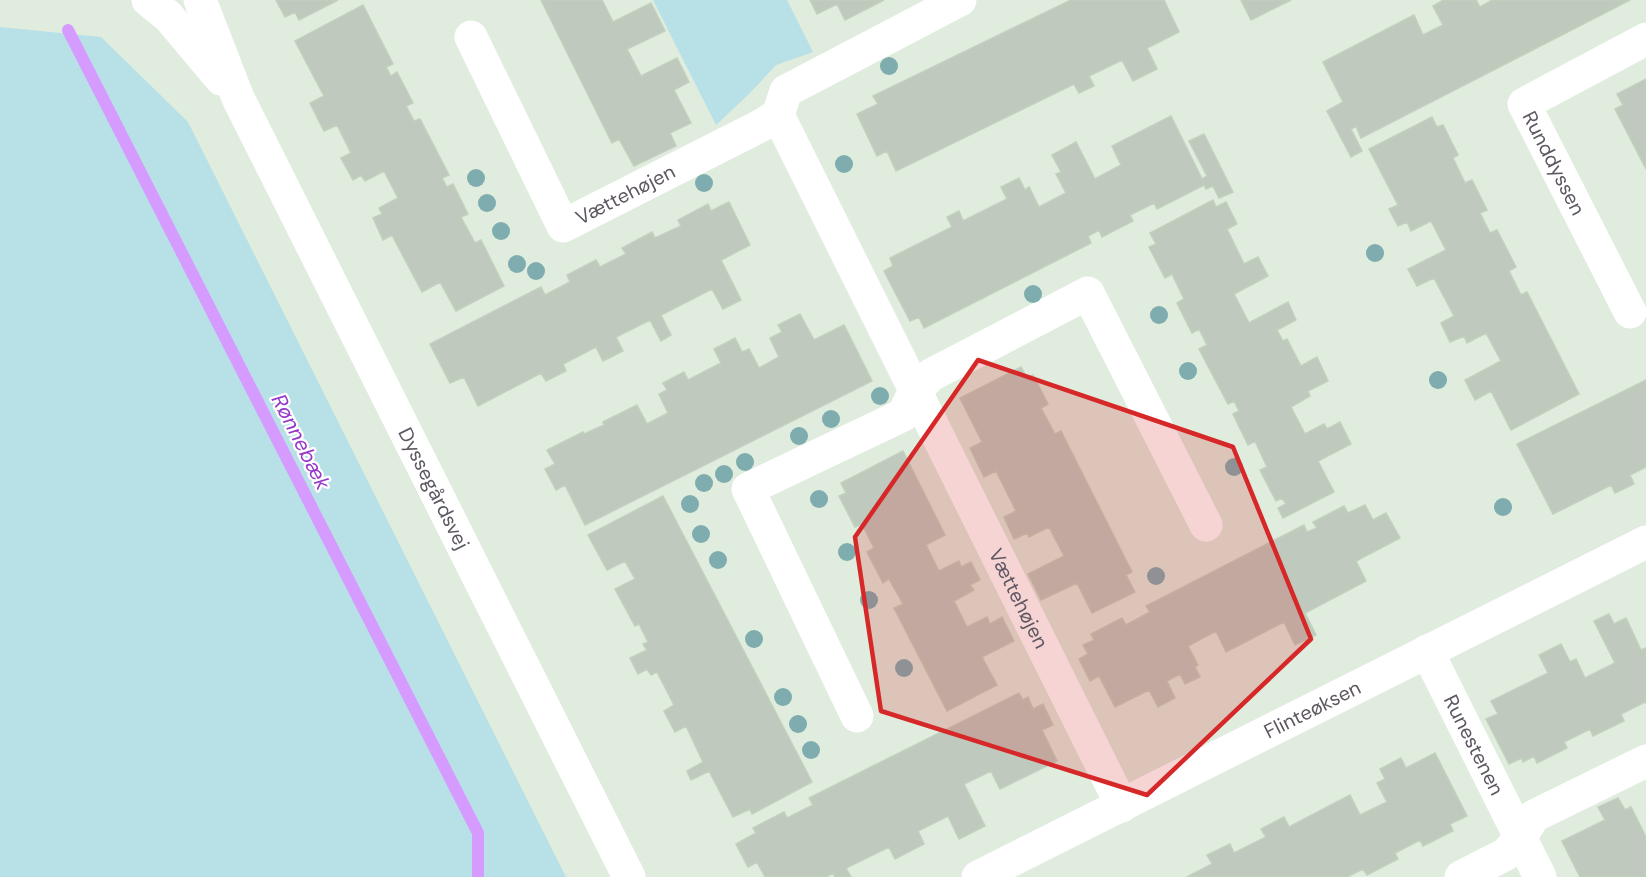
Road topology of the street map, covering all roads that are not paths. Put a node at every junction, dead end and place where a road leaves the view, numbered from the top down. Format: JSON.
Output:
{"nodes":[{"id":1,"x":148,"y":0,"type":"edge"},
{"id":2,"x":200,"y":0,"type":"edge"},
{"id":3,"x":960,"y":0,"type":"edge"},
{"id":4,"x":471,"y":37,"type":"dead end"},
{"id":5,"x":1646,"y":39,"type":"edge"},
{"id":6,"x":238,"y":98,"type":"junction"},
{"id":7,"x":778,"y":115,"type":"junction"},
{"id":8,"x":1630,"y":312,"type":"dead end"},
{"id":9,"x":915,"y":391,"type":"junction"},
{"id":10,"x":1206,"y":525,"type":"dead end"},
{"id":11,"x":1646,"y":542,"type":"edge"},
{"id":12,"x":1427,"y":651,"type":"junction"},
{"id":13,"x":857,"y":716,"type":"dead end"},
{"id":14,"x":1646,"y":761,"type":"edge"},
{"id":15,"x":1122,"y":806,"type":"junction"},
{"id":16,"x":1520,"y":838,"type":"junction"},
{"id":17,"x":629,"y":877,"type":"edge"},
{"id":18,"x":978,"y":877,"type":"edge"},
{"id":19,"x":1461,"y":877,"type":"edge"},
{"id":20,"x":1540,"y":877,"type":"edge"}],
"edges":[{"from":1,"to":6,"type":"street","name":"Dyssegårdsvej"},
{"from":2,"to":6,"type":"street","name":"Dyssegårdsvej"},
{"from":3,"to":7,"type":"street"},
{"from":4,"to":7,"type":"street","name":"Vættehøjen"},
{"from":5,"to":8,"type":"street","name":"Runddyssen"},
{"from":6,"to":17,"type":"street","name":"Dyssegårdsvej"},
{"from":7,"to":9,"type":"street","name":"Vættehøjen"},
{"from":9,"to":10,"type":"street"},
{"from":9,"to":13,"type":"street"},
{"from":9,"to":15,"type":"street","name":"Vættehøjen"},
{"from":11,"to":12,"type":"street","name":"Flinteøksen"},
{"from":12,"to":15,"type":"street","name":"Flinteøksen"},
{"from":12,"to":16,"type":"street","name":"Runestenen"},
{"from":14,"to":16,"type":"street"},
{"from":15,"to":18,"type":"street","name":"Flinteøksen"},
{"from":16,"to":19,"type":"street"},
{"from":16,"to":20,"type":"street","name":"Runestenen"}]}
